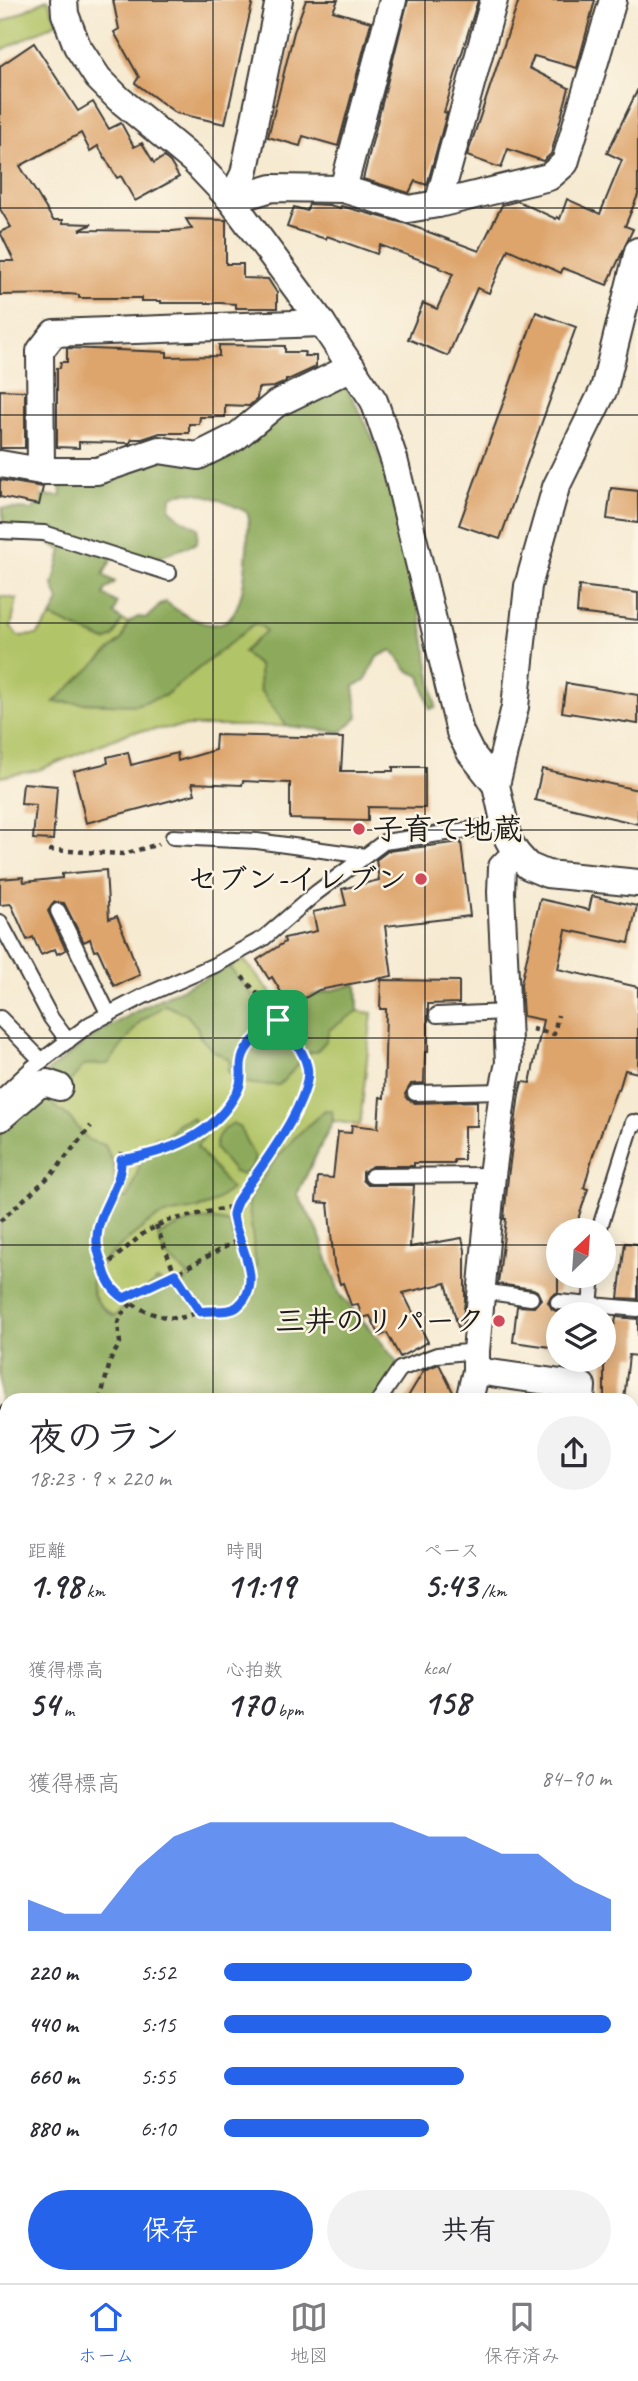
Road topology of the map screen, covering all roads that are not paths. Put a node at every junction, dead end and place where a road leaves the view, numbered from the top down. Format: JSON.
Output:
{"nodes":[{"id":1,"x":64,"y":0,"type":"edge"},
{"id":2,"x":279,"y":0,"type":"edge"},
{"id":3,"x":393,"y":0,"type":"edge"},
{"id":4,"x":494,"y":0,"type":"edge"},
{"id":5,"x":613,"y":0,"type":"edge"},
{"id":6,"x":342,"y":189,"type":"junction"},
{"id":7,"x":231,"y":200,"type":"junction"},
{"id":8,"x":438,"y":204,"type":"junction"},
{"id":9,"x":638,"y":251,"type":"edge"},
{"id":10,"x":322,"y":323,"type":"junction"},
{"id":11,"x":352,"y":367,"type":"junction"},
{"id":12,"x":0,"y":464,"type":"edge"},
{"id":13,"x":41,"y":471,"type":"junction"},
{"id":14,"x":0,"y":531,"type":"edge"},
{"id":15,"x":169,"y":573,"type":"dead end"},
{"id":16,"x":496,"y":785,"type":"junction"},
{"id":17,"x":504,"y":822,"type":"junction"},
{"id":18,"x":173,"y":837,"type":"road end"},
{"id":19,"x":516,"y":853,"type":"junction"},
{"id":20,"x":365,"y":856,"type":"junction"},
{"id":21,"x":638,"y":883,"type":"edge"},
{"id":22,"x":58,"y":911,"type":"dead end"},
{"id":23,"x":0,"y":922,"type":"edge"},
{"id":24,"x":507,"y":1012,"type":"junction"},
{"id":25,"x":109,"y":1014,"type":"junction"},
{"id":26,"x":436,"y":1015,"type":"dead end"},
{"id":27,"x":0,"y":1018,"type":"edge"},
{"id":28,"x":68,"y":1041,"type":"junction"},
{"id":29,"x":43,"y":1061,"type":"junction"},
{"id":30,"x":59,"y":1087,"type":"dead end"},
{"id":31,"x":502,"y":1091,"type":"junction"},
{"id":32,"x":415,"y":1093,"type":"dead end"},
{"id":33,"x":0,"y":1098,"type":"edge"},
{"id":34,"x":0,"y":1118,"type":"edge"},
{"id":35,"x":638,"y":1123,"type":"edge"},
{"id":36,"x":492,"y":1175,"type":"junction"},
{"id":37,"x":372,"y":1176,"type":"dead end"},
{"id":38,"x":603,"y":1218,"type":"edge"},
{"id":39,"x":481,"y":1290,"type":"junction"},
{"id":40,"x":531,"y":1298,"type":"dead end"},
{"id":41,"x":616,"y":1308,"type":"edge"},
{"id":42,"x":638,"y":1309,"type":"edge"},
{"id":43,"x":476,"y":1361,"type":"junction"},
{"id":44,"x":384,"y":1393,"type":"edge"},
{"id":45,"x":470,"y":1393,"type":"edge"},
{"id":46,"x":582,"y":1393,"type":"edge"}],
"edges":[{"from":1,"to":7,"type":"street"},
{"from":2,"to":7,"type":"street"},
{"from":3,"to":6,"type":"street"},
{"from":4,"to":8,"type":"street"},
{"from":5,"to":8,"type":"street"},
{"from":6,"to":7,"type":"street"},
{"from":6,"to":8,"type":"street"},
{"from":7,"to":10,"type":"street"},
{"from":9,"to":16,"type":"street"},
{"from":10,"to":11,"type":"street"},
{"from":10,"to":13,"type":"street"},
{"from":11,"to":13,"type":"street"},
{"from":11,"to":16,"type":"street"},
{"from":12,"to":13,"type":"street"},
{"from":14,"to":15,"type":"lane"},
{"from":16,"to":17,"type":"street"},
{"from":17,"to":19,"type":"street"},
{"from":17,"to":20,"type":"lane"},
{"from":18,"to":20,"type":"lane"},
{"from":19,"to":21,"type":"street"},
{"from":19,"to":24,"type":"street"},
{"from":20,"to":25,"type":"lane"},
{"from":22,"to":25,"type":"lane"},
{"from":23,"to":28,"type":"lane"},
{"from":24,"to":26,"type":"lane"},
{"from":24,"to":31,"type":"street"},
{"from":25,"to":28,"type":"lane"},
{"from":27,"to":29,"type":"lane"},
{"from":28,"to":29,"type":"lane"},
{"from":29,"to":33,"type":"lane"},
{"from":30,"to":34,"type":"street"},
{"from":31,"to":32,"type":"lane"},
{"from":31,"to":36,"type":"street"},
{"from":35,"to":38,"type":"lane"},
{"from":36,"to":37,"type":"lane"},
{"from":36,"to":39,"type":"street"},
{"from":39,"to":40,"type":"lane"},
{"from":39,"to":43,"type":"street"},
{"from":41,"to":42,"type":"lane"},
{"from":43,"to":44,"type":"lane"},
{"from":43,"to":45,"type":"street"},
{"from":43,"to":46,"type":"street"}]}
